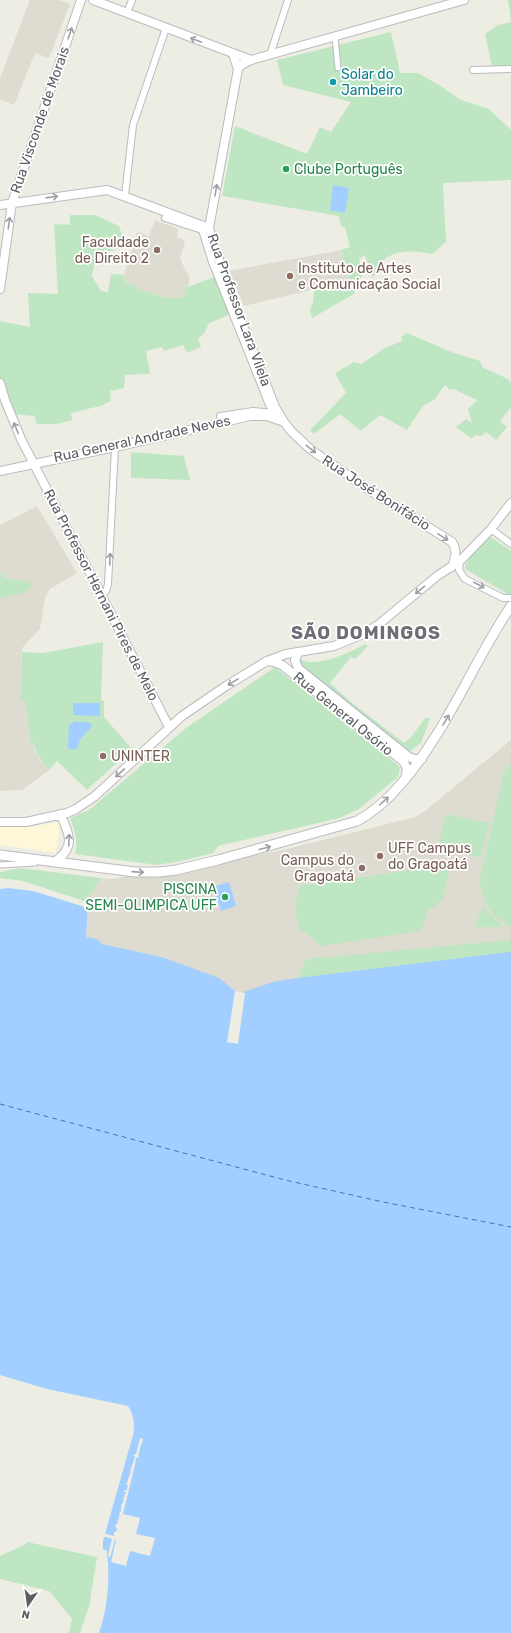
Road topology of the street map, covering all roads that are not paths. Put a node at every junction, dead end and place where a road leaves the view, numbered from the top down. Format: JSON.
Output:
{"nodes":[{"id":1,"x":81,"y":0,"type":"edge"},
{"id":2,"x":93,"y":0,"type":"edge"},
{"id":3,"x":132,"y":0,"type":"edge"},
{"id":4,"x":288,"y":0,"type":"edge"},
{"id":5,"x":464,"y":0,"type":"edge"},
{"id":6,"x":127,"y":13,"type":"junction"},
{"id":7,"x":166,"y":28,"type":"junction"},
{"id":8,"x":335,"y":37,"type":"junction"},
{"id":9,"x":233,"y":54,"type":"junction"},
{"id":10,"x":270,"y":55,"type":"junction"},
{"id":11,"x":251,"y":60,"type":"junction"},
{"id":12,"x":338,"y":68,"type":"dead end"},
{"id":13,"x":238,"y":69,"type":"junction"},
{"id":14,"x":511,"y":69,"type":"edge"},
{"id":15,"x":473,"y":70,"type":"dead end"},
{"id":16,"x":125,"y":196,"type":"junction"},
{"id":17,"x":12,"y":203,"type":"junction"},
{"id":18,"x":0,"y":205,"type":"edge"},
{"id":19,"x":165,"y":218,"type":"dead end"},
{"id":20,"x":209,"y":228,"type":"junction"},
{"id":21,"x":0,"y":289,"type":"edge"},
{"id":22,"x":0,"y":383,"type":"edge"},
{"id":23,"x":220,"y":416,"type":"dead end"},
{"id":24,"x":284,"y":422,"type":"junction"},
{"id":25,"x":115,"y":447,"type":"junction"},
{"id":26,"x":33,"y":463,"type":"junction"},
{"id":27,"x":0,"y":470,"type":"edge"},
{"id":28,"x":511,"y":503,"type":"edge"},
{"id":29,"x":491,"y":529,"type":"junction"},
{"id":30,"x":511,"y":544,"type":"edge"},
{"id":31,"x":460,"y":561,"type":"junction"},
{"id":32,"x":452,"y":567,"type":"junction"},
{"id":33,"x":101,"y":596,"type":"junction"},
{"id":34,"x":511,"y":598,"type":"edge"},
{"id":35,"x":509,"y":613,"type":"edge"},
{"id":36,"x":298,"y":653,"type":"junction"},
{"id":37,"x":266,"y":661,"type":"junction"},
{"id":38,"x":169,"y":727,"type":"junction"},
{"id":39,"x":422,"y":759,"type":"junction"},
{"id":40,"x":405,"y":779,"type":"junction"},
{"id":41,"x":60,"y":814,"type":"junction"},
{"id":42,"x":0,"y":822,"type":"edge"},
{"id":43,"x":0,"y":855,"type":"edge"},
{"id":44,"x":52,"y":861,"type":"junction"},
{"id":45,"x":0,"y":865,"type":"edge"}],
"edges":[{"from":17,"to":1,"type":"street","name":"Rua Visconde de Morais","one_way":true},
{"from":2,"to":6,"type":"street"},
{"from":3,"to":6,"type":"street"},
{"from":4,"to":10,"type":"street"},
{"from":5,"to":8,"type":"street"},
{"from":6,"to":7,"type":"street"},
{"from":9,"to":7,"type":"street","one_way":true},
{"from":7,"to":16,"type":"street"},
{"from":8,"to":10,"type":"street"},
{"from":8,"to":12,"type":"street"},
{"from":9,"to":11,"type":"street"},
{"from":9,"to":13,"type":"street","name":"Rua Professor Lara Vilela"},
{"from":10,"to":11,"type":"street"},
{"from":11,"to":13,"type":"street"},
{"from":20,"to":13,"type":"street","name":"Rua Professor Lara Vilela","one_way":true},
{"from":14,"to":15,"type":"street"},
{"from":17,"to":16,"type":"street","one_way":true},
{"from":16,"to":20,"type":"street"},
{"from":17,"to":18,"type":"street"},
{"from":21,"to":17,"type":"street","name":"Rua Visconde de Morais","one_way":true},
{"from":19,"to":23,"type":"street"},
{"from":20,"to":24,"type":"street","name":"Rua Professor Lara Vilela"},
{"from":26,"to":22,"type":"street","one_way":true},
{"from":24,"to":25,"type":"street","name":"Rua General Andrade Neves"},
{"from":24,"to":32,"type":"street","name":"Rua José Bonifácio","one_way":true},
{"from":25,"to":26,"type":"street","name":"Rua General Andrade Neves"},
{"from":33,"to":25,"type":"street","one_way":true},
{"from":26,"to":27,"type":"street","name":"Rua General Andrade Neves"},
{"from":26,"to":33,"type":"street","name":"Rua Professor Hernani Pires de Melo"},
{"from":28,"to":29,"type":"street"},
{"from":29,"to":30,"type":"street"},
{"from":29,"to":31,"type":"street"},
{"from":31,"to":32,"type":"street"},
{"from":31,"to":34,"type":"street","one_way":true},
{"from":32,"to":36,"type":"street","one_way":true},
{"from":33,"to":38,"type":"street","name":"Rua Professor Hernani Pires de Melo"},
{"from":39,"to":35,"type":"main road","one_way":true},
{"from":36,"to":37,"type":"street"},
{"from":36,"to":39,"type":"street","name":"Rua General Osório"},
{"from":37,"to":38,"type":"street","one_way":true},
{"from":37,"to":40,"type":"street","name":"Rua General Osório"},
{"from":38,"to":41,"type":"street","one_way":true},
{"from":39,"to":40,"type":"main road"},
{"from":44,"to":40,"type":"main road","one_way":true},
{"from":41,"to":42,"type":"street"},
{"from":44,"to":41,"type":"street","one_way":true},
{"from":43,"to":44,"type":"main road"},
{"from":44,"to":45,"type":"street"}]}
